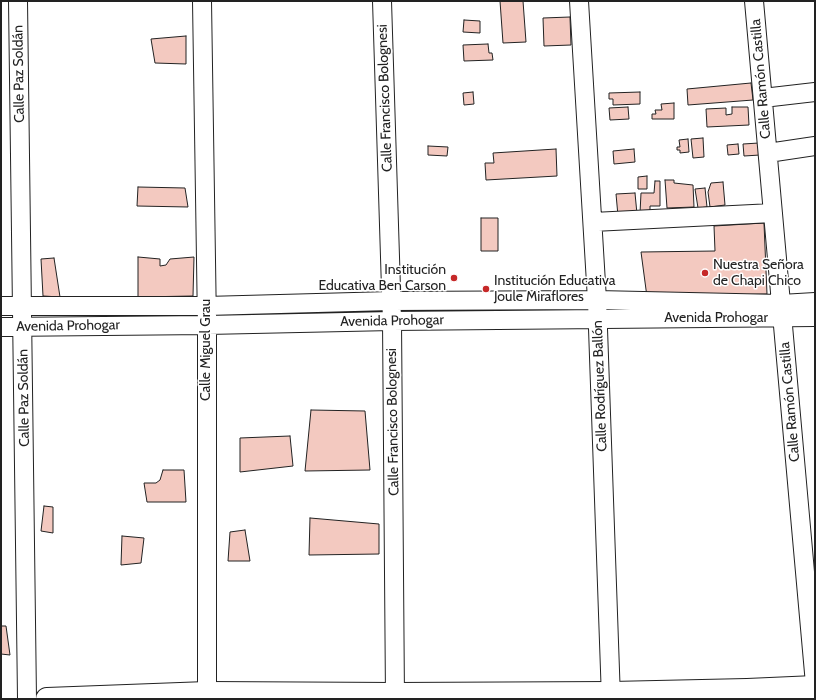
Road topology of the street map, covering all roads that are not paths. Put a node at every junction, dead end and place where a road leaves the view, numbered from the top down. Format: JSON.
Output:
{"nodes":[{"id":1,"x":18,"y":1,"type":"edge"},
{"id":2,"x":202,"y":1,"type":"edge"},
{"id":3,"x":382,"y":1,"type":"edge"},
{"id":4,"x":579,"y":1,"type":"edge"},
{"id":5,"x":754,"y":1,"type":"edge"},
{"id":6,"x":815,"y":92,"type":"edge"},
{"id":7,"x":763,"y":98,"type":"junction"},
{"id":8,"x":815,"y":146,"type":"edge"},
{"id":9,"x":768,"y":153,"type":"junction"},
{"id":10,"x":773,"y":213,"type":"junction"},
{"id":11,"x":593,"y":222,"type":"junction"},
{"id":12,"x":597,"y":300,"type":"junction"},
{"id":13,"x":391,"y":301,"type":"junction"},
{"id":14,"x":815,"y":302,"type":"edge"},
{"id":15,"x":1,"y":306,"type":"edge"},
{"id":16,"x":23,"y":306,"type":"junction"},
{"id":17,"x":206,"y":306,"type":"junction"},
{"id":18,"x":782,"y":311,"type":"junction"},
{"id":19,"x":815,"y":317,"type":"edge"},
{"id":20,"x":598,"y":318,"type":"junction"},
{"id":21,"x":392,"y":320,"type":"junction"},
{"id":22,"x":206,"y":325,"type":"junction"},
{"id":23,"x":1,"y":327,"type":"edge"},
{"id":24,"x":23,"y":327,"type":"junction"},
{"id":25,"x":815,"y":684,"type":"edge"},
{"id":26,"x":815,"y":687,"type":"edge"},
{"id":27,"x":748,"y":695,"type":"edge"},
{"id":28,"x":207,"y":696,"type":"edge"},
{"id":29,"x":611,"y":696,"type":"edge"},
{"id":30,"x":395,"y":697,"type":"edge"},
{"id":31,"x":27,"y":699,"type":"edge"},
{"id":32,"x":47,"y":699,"type":"edge"}],
"edges":[{"from":1,"to":16,"type":"street","name":"Calle Paz Soldán"},
{"from":2,"to":17,"type":"street","name":"Calle Miguel Grau"},
{"from":3,"to":13,"type":"street","name":"Calle Francisco Bolognesi"},
{"from":4,"to":11,"type":"street","name":"Calle Rodríguez Ballón"},
{"from":5,"to":7,"type":"street","name":"Calle Ramón Castilla"},
{"from":6,"to":7,"type":"street"},
{"from":7,"to":9,"type":"street","name":"Calle Ramón Castilla"},
{"from":8,"to":9,"type":"street"},
{"from":9,"to":10,"type":"street","name":"Calle Ramón Castilla"},
{"from":10,"to":11,"type":"street"},
{"from":10,"to":18,"type":"street","name":"Calle Ramón Castilla"},
{"from":11,"to":12,"type":"street","name":"Calle Rodríguez Ballón"},
{"from":12,"to":13,"type":"street","name":"Avenida Prohogar"},
{"from":12,"to":18,"type":"street","name":"Avenida Prohogar"},
{"from":12,"to":20,"type":"street","name":"Calle Rodríguez Ballón"},
{"from":13,"to":17,"type":"street","name":"Avenida Prohogar"},
{"from":13,"to":21,"type":"street","name":"Calle Francisco Bolognesi"},
{"from":14,"to":18,"type":"street"},
{"from":15,"to":16,"type":"street","name":"Avenida Prohogar"},
{"from":16,"to":17,"type":"street","name":"Avenida Prohogar"},
{"from":16,"to":24,"type":"street","name":"Calle Paz Soldán"},
{"from":17,"to":22,"type":"street","name":"Calle Miguel Grau"},
{"from":18,"to":19,"type":"street"},
{"from":18,"to":20,"type":"street","name":"Avenida Prohogar"},
{"from":18,"to":25,"type":"street","name":"Calle Ramón Castilla"},
{"from":20,"to":21,"type":"street","name":"Avenida Prohogar"},
{"from":20,"to":29,"type":"street","name":"Calle Rodríguez Ballón"},
{"from":21,"to":22,"type":"street","name":"Avenida Prohogar"},
{"from":21,"to":30,"type":"street","name":"Calle Francisco Bolognesi"},
{"from":22,"to":24,"type":"street","name":"Avenida Prohogar"},
{"from":22,"to":28,"type":"street","name":"Calle Miguel Grau"},
{"from":23,"to":24,"type":"street","name":"Avenida Prohogar"},
{"from":24,"to":31,"type":"street","name":"Calle Paz Soldán"},
{"from":26,"to":27,"type":"main road"},
{"from":27,"to":29,"type":"main road"},
{"from":28,"to":30,"type":"main road"},
{"from":28,"to":32,"type":"main road"},
{"from":29,"to":30,"type":"main road"}]}
